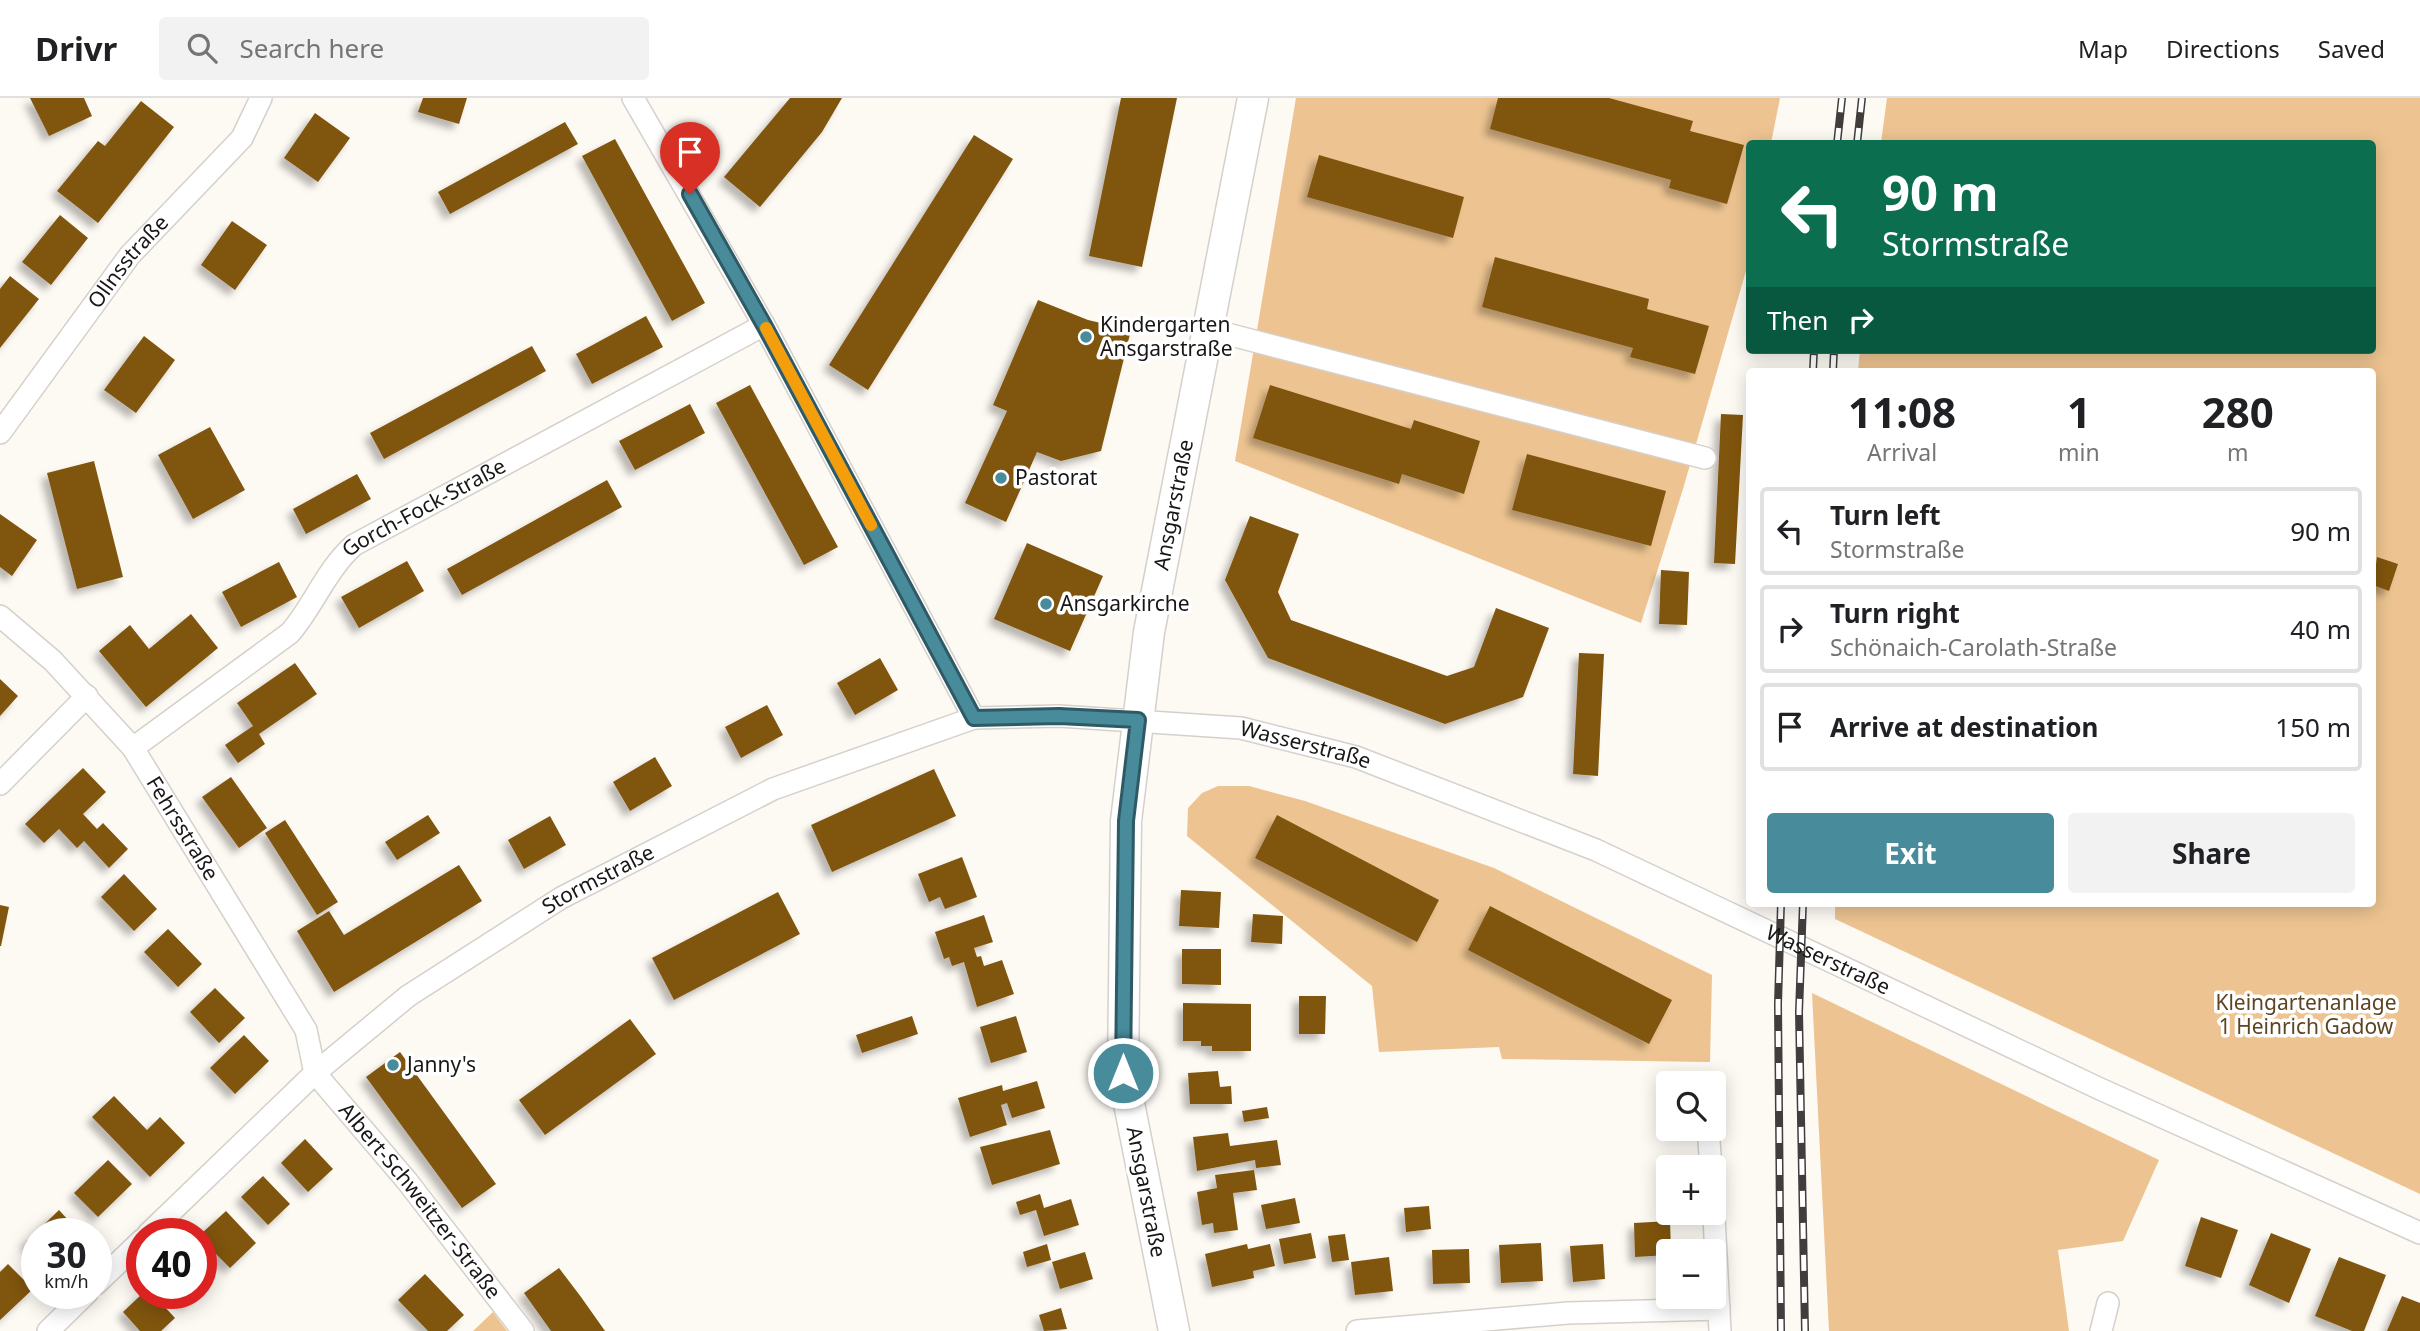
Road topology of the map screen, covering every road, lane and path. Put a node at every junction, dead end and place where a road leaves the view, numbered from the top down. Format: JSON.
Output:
{"nodes":[{"id":1,"x":261,"y":98,"type":"edge"},
{"id":2,"x":633,"y":98,"type":"edge"},
{"id":3,"x":1253,"y":98,"type":"edge"},
{"id":4,"x":764,"y":325,"type":"junction"},
{"id":5,"x":1208,"y":328,"type":"junction"},
{"id":6,"x":0,"y":433,"type":"edge"},
{"id":7,"x":1705,"y":458,"type":"dead end"},
{"id":8,"x":0,"y":616,"type":"edge"},
{"id":9,"x":87,"y":696,"type":"junction"},
{"id":10,"x":974,"y":718,"type":"junction"},
{"id":11,"x":1138,"y":720,"type":"junction"},
{"id":12,"x":133,"y":748,"type":"junction"},
{"id":13,"x":0,"y":784,"type":"edge"},
{"id":14,"x":314,"y":1073,"type":"junction"},
{"id":15,"x":164,"y":1218,"type":"edge"},
{"id":16,"x":2420,"y":1233,"type":"edge"},
{"id":17,"x":126,"y":1255,"type":"edge"},
{"id":18,"x":112,"y":1269,"type":"edge"},
{"id":19,"x":2108,"y":1303,"type":"dead end"},
{"id":20,"x":71,"y":1309,"type":"edge"},
{"id":21,"x":1719,"y":1309,"type":"joint"},
{"id":22,"x":48,"y":1331,"type":"edge"},
{"id":23,"x":523,"y":1331,"type":"edge"},
{"id":24,"x":1174,"y":1331,"type":"edge"},
{"id":25,"x":1357,"y":1331,"type":"edge"},
{"id":26,"x":1720,"y":1331,"type":"edge"},
{"id":27,"x":2101,"y":1331,"type":"edge"}],
"edges":[{"from":1,"to":6,"type":"street","name":"Ollnsstraße"},
{"from":2,"to":4,"type":"street"},
{"from":3,"to":5,"type":"street","name":"Ansgarstraße"},
{"from":4,"to":10,"type":"street"},
{"from":4,"to":12,"type":"street","name":"Gorch-Fock-Straße"},
{"from":5,"to":7,"type":"street"},
{"from":5,"to":11,"type":"street","name":"Ansgarstraße"},
{"from":8,"to":9,"type":"street","name":"Fehrsstraße"},
{"from":9,"to":12,"type":"street","name":"Fehrsstraße"},
{"from":9,"to":13,"type":"street"},
{"from":10,"to":11,"type":"street","name":"Stormstraße"},
{"from":10,"to":14,"type":"street","name":"Stormstraße"},
{"from":11,"to":16,"type":"street","name":"Wasserstraße"},
{"from":11,"to":24,"type":"street","name":"Ansgarstraße"},
{"from":12,"to":14,"type":"street","name":"Fehrsstraße"},
{"from":14,"to":15,"type":"street","name":"Stormstraße"},
{"from":14,"to":23,"type":"street","name":"Albert-Schweitzer-Straße"},
{"from":17,"to":18,"type":"street"},
{"from":19,"to":27,"type":"street"},
{"from":20,"to":22,"type":"street"},
{"from":21,"to":25,"type":"street"},
{"from":21,"to":26,"type":"street"}]}
